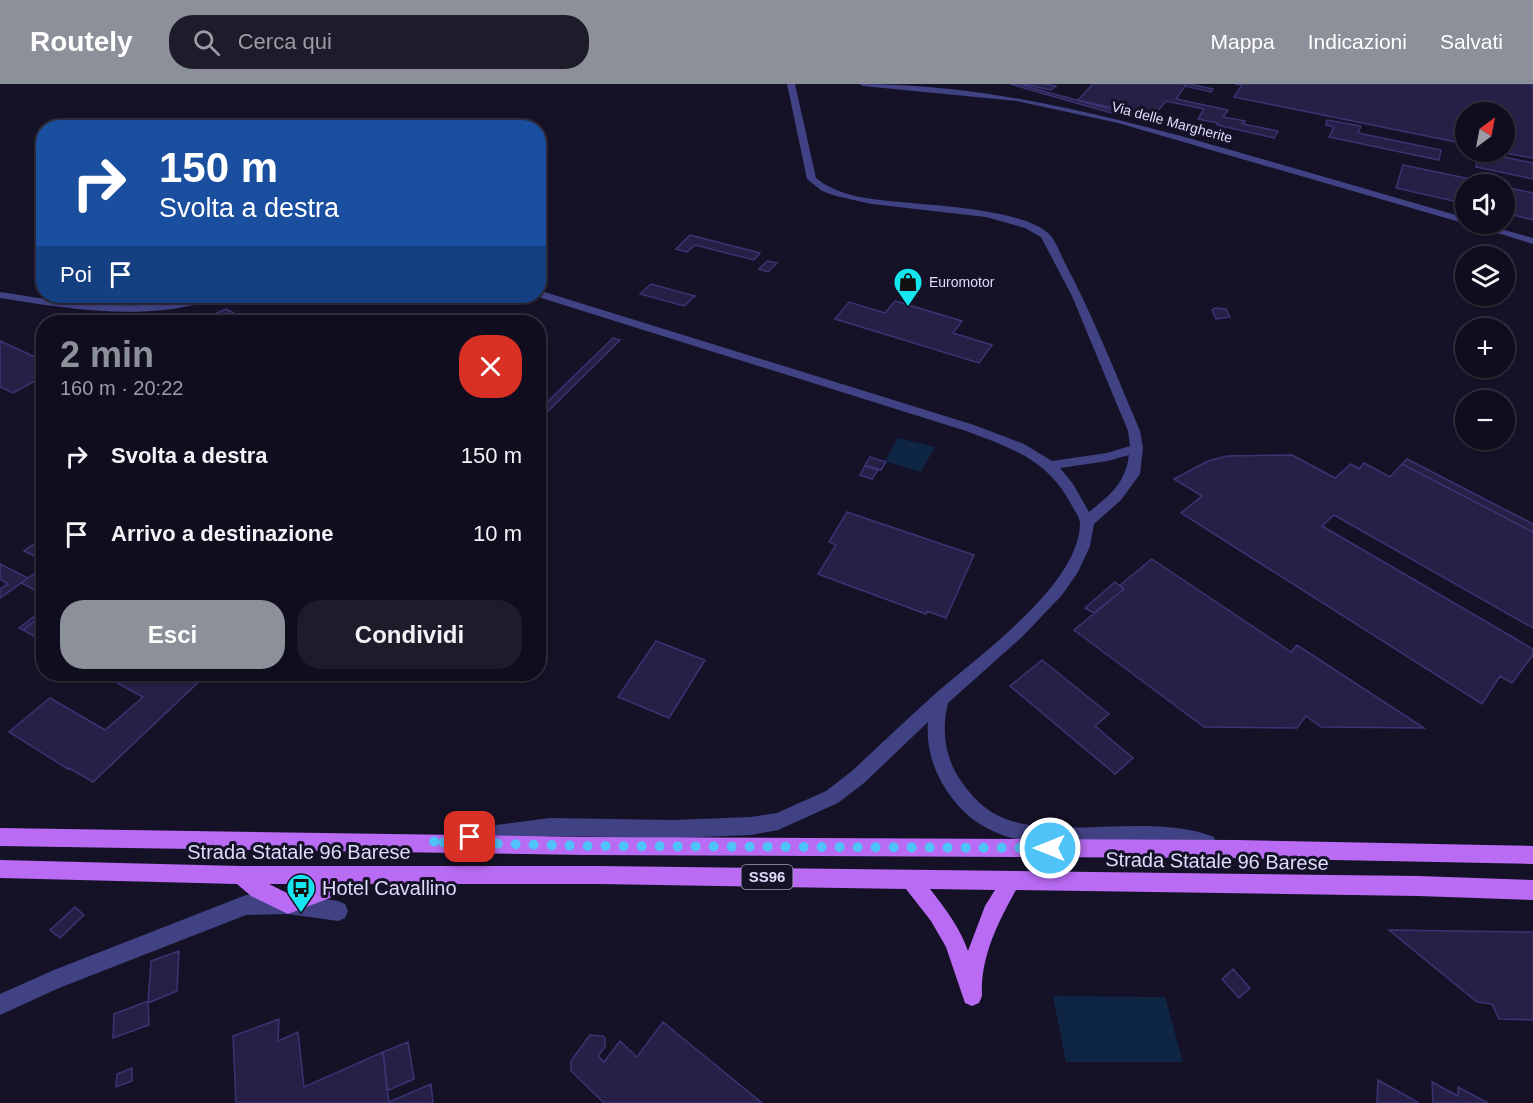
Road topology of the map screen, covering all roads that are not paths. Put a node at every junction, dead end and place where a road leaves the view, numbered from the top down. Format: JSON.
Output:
{"nodes":[{"id":1,"x":791,"y":84,"type":"edge"},
{"id":2,"x":863,"y":84,"type":"edge"},
{"id":3,"x":1455,"y":218,"type":"edge"},
{"id":4,"x":1508,"y":234,"type":"edge"},
{"id":5,"x":1533,"y":241,"type":"edge"},
{"id":6,"x":0,"y":295,"type":"edge"},
{"id":7,"x":546,"y":296,"type":"edge"},
{"id":8,"x":36,"y":300,"type":"edge"},
{"id":9,"x":56,"y":303,"type":"edge"},
{"id":10,"x":188,"y":303,"type":"edge"},
{"id":11,"x":1137,"y":448,"type":"junction"},
{"id":12,"x":1052,"y":465,"type":"junction"},
{"id":13,"x":1087,"y":522,"type":"junction"},
{"id":14,"x":941,"y":699,"type":"junction"},
{"id":15,"x":0,"y":837,"type":"edge"},
{"id":16,"x":430,"y":842,"type":"junction"},
{"id":17,"x":1237,"y":849,"type":"junction"},
{"id":18,"x":1533,"y":855,"type":"edge"},
{"id":19,"x":0,"y":870,"type":"edge"},
{"id":20,"x":240,"y":875,"type":"junction"},
{"id":21,"x":347,"y":875,"type":"junction"},
{"id":22,"x":910,"y":879,"type":"junction"},
{"id":23,"x":1011,"y":881,"type":"junction"},
{"id":24,"x":1533,"y":890,"type":"edge"},
{"id":25,"x":288,"y":904,"type":"junction"},
{"id":26,"x":338,"y":911,"type":"dead end"},
{"id":27,"x":0,"y":1005,"type":"edge"}],
"edges":[{"from":1,"to":11,"type":"street"},
{"from":2,"to":3,"type":"street","name":"Via delle Margherite"},
{"from":4,"to":5,"type":"street"},
{"from":6,"to":8,"type":"street"},
{"from":7,"to":12,"type":"street"},
{"from":9,"to":10,"type":"street"},
{"from":11,"to":12,"type":"street"},
{"from":11,"to":13,"type":"street"},
{"from":12,"to":13,"type":"street"},
{"from":13,"to":14,"type":"street"},
{"from":14,"to":16,"type":"street"},
{"from":14,"to":17,"type":"street"},
{"from":15,"to":16,"type":"main road","name":"Strada Statale 96 Barese","number":"SS96"},
{"from":16,"to":17,"type":"main road","name":"Strada Statale 96 Barese","number":"SS96"},
{"from":17,"to":18,"type":"main road","name":"Strada Statale 96 Barese","number":"SS96"},
{"from":19,"to":20,"type":"main road","name":"Strada Statale 96 Barese","number":"SS96"},
{"from":20,"to":21,"type":"main road","name":"Strada Statale 96 Barese","number":"SS96"},
{"from":20,"to":25,"type":"main road"},
{"from":21,"to":22,"type":"main road","name":"Strada Statale 96 Barese","number":"SS96"},
{"from":21,"to":25,"type":"main road"},
{"from":22,"to":23,"type":"main road","name":"Strada Statale 96 Barese","number":"SS96"},
{"from":22,"to":23,"type":"main road"},
{"from":23,"to":24,"type":"main road","name":"Strada Statale 96 Barese","number":"SS96"},
{"from":25,"to":26,"type":"street"},
{"from":25,"to":27,"type":"street"}]}
